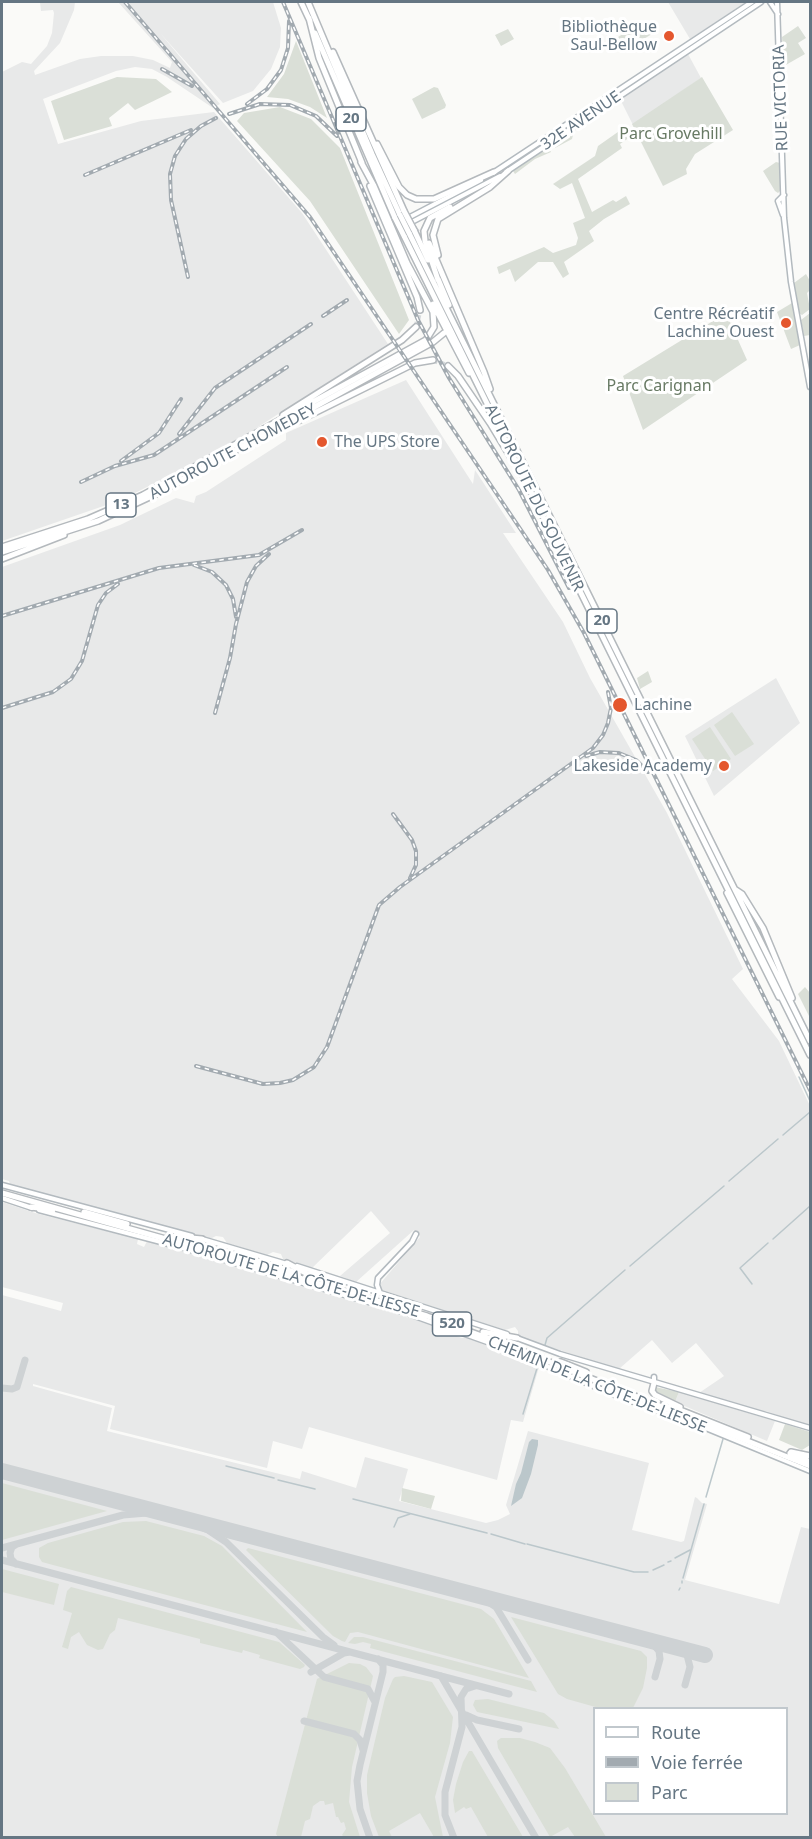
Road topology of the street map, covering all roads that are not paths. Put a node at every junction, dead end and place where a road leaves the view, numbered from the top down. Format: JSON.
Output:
{"nodes":[{"id":1,"x":301,"y":2,"type":"edge"},
{"id":2,"x":308,"y":2,"type":"edge"},
{"id":3,"x":752,"y":2,"type":"edge"},
{"id":4,"x":761,"y":2,"type":"edge"},
{"id":5,"x":770,"y":2,"type":"edge"},
{"id":6,"x":777,"y":2,"type":"edge"},
{"id":7,"x":779,"y":15,"type":"junction"},
{"id":8,"x":309,"y":18,"type":"junction"},
{"id":9,"x":320,"y":27,"type":"junction"},
{"id":10,"x":361,"y":113,"type":"junction"},
{"id":11,"x":361,"y":162,"type":"junction"},
{"id":12,"x":508,"y":171,"type":"junction"},
{"id":13,"x":494,"y":172,"type":"junction"},
{"id":14,"x":487,"y":189,"type":"junction"},
{"id":15,"x":784,"y":195,"type":"junction"},
{"id":16,"x":779,"y":200,"type":"junction"},
{"id":17,"x":784,"y":207,"type":"junction"},
{"id":18,"x":400,"y":215,"type":"junction"},
{"id":19,"x":784,"y":218,"type":"junction"},
{"id":20,"x":401,"y":232,"type":"junction"},
{"id":21,"x":429,"y":243,"type":"tunnel mouth"},
{"id":22,"x":400,"y":244,"type":"junction"},
{"id":23,"x":441,"y":268,"type":"junction"},
{"id":24,"x":438,"y":280,"type":"junction"},
{"id":25,"x":449,"y":305,"type":"dead end"},
{"id":26,"x":420,"y":310,"type":"tunnel mouth"},
{"id":27,"x":416,"y":327,"type":"tunnel mouth"},
{"id":28,"x":444,"y":333,"type":"dead end"},
{"id":29,"x":420,"y":347,"type":"junction"},
{"id":30,"x":433,"y":360,"type":"tunnel mouth"},
{"id":31,"x":448,"y":366,"type":"tunnel mouth"},
{"id":32,"x":810,"y":387,"type":"edge"},
{"id":33,"x":492,"y":405,"type":"junction"},
{"id":34,"x":232,"y":449,"type":"junction"},
{"id":35,"x":524,"y":478,"type":"junction"},
{"id":36,"x":98,"y":521,"type":"junction"},
{"id":37,"x":2,"y":547,"type":"edge"},
{"id":38,"x":2,"y":552,"type":"edge"},
{"id":39,"x":2,"y":560,"type":"edge"},
{"id":40,"x":724,"y":880,"type":"junction"},
{"id":41,"x":733,"y":886,"type":"junction"},
{"id":42,"x":756,"y":940,"type":"junction"},
{"id":43,"x":796,"y":1019,"type":"junction"},
{"id":44,"x":810,"y":1041,"type":"edge"},
{"id":45,"x":810,"y":1055,"type":"edge"},
{"id":46,"x":2,"y":1189,"type":"edge"},
{"id":47,"x":2,"y":1198,"type":"edge"},
{"id":48,"x":31,"y":1207,"type":"junction"},
{"id":49,"x":70,"y":1212,"type":"junction"},
{"id":50,"x":139,"y":1229,"type":"junction"},
{"id":51,"x":150,"y":1233,"type":"junction"},
{"id":52,"x":416,"y":1234,"type":"dead end"},
{"id":53,"x":169,"y":1236,"type":"junction"},
{"id":54,"x":202,"y":1239,"type":"junction"},
{"id":55,"x":287,"y":1263,"type":"junction"},
{"id":56,"x":248,"y":1268,"type":"junction"},
{"id":57,"x":276,"y":1271,"type":"junction"},
{"id":58,"x":315,"y":1278,"type":"junction"},
{"id":59,"x":353,"y":1292,"type":"junction"},
{"id":60,"x":381,"y":1293,"type":"junction"},
{"id":61,"x":364,"y":1295,"type":"junction"},
{"id":62,"x":483,"y":1332,"type":"junction"},
{"id":63,"x":517,"y":1338,"type":"junction"},
{"id":64,"x":576,"y":1372,"type":"junction"},
{"id":65,"x":653,"y":1380,"type":"junction"},
{"id":66,"x":632,"y":1401,"type":"junction"},
{"id":67,"x":700,"y":1418,"type":"junction"},
{"id":68,"x":810,"y":1430,"type":"edge"},
{"id":69,"x":786,"y":1452,"type":"junction"},
{"id":70,"x":810,"y":1456,"type":"edge"},
{"id":71,"x":810,"y":1466,"type":"edge"}],
"edges":[{"from":1,"to":8,"type":"highway","name":"AUTOROUTE DU SOUVENIR","number":"20"},
{"from":2,"to":9,"type":"highway","name":"AUTOROUTE DU SOUVENIR","number":"20"},
{"from":3,"to":13,"type":"main road","name":"32E AVENUE"},
{"from":4,"to":12,"type":"main road","name":"32E AVENUE"},
{"from":5,"to":7,"type":"main road"},
{"from":6,"to":7,"type":"main road","name":"RUE VICTORIA"},
{"from":7,"to":15,"type":"main road","name":"RUE VICTORIA"},
{"from":8,"to":11,"type":"highway"},
{"from":8,"to":18,"type":"highway","name":"AUTOROUTE DU SOUVENIR","number":"20"},
{"from":9,"to":10,"type":"highway"},
{"from":9,"to":18,"type":"highway","name":"AUTOROUTE DU SOUVENIR","number":"20"},
{"from":10,"to":13,"type":"highway"},
{"from":10,"to":18,"type":"highway"},
{"from":11,"to":20,"type":"highway"},
{"from":11,"to":26,"type":"highway"},
{"from":12,"to":14,"type":"highway"},
{"from":12,"to":20,"type":"main road","name":"32E AVENUE"},
{"from":13,"to":20,"type":"main road","name":"32E AVENUE"},
{"from":14,"to":23,"type":"highway"},
{"from":14,"to":24,"type":"highway"},
{"from":15,"to":16,"type":"main road"},
{"from":15,"to":17,"type":"main road","name":"RUE VICTORIA"},
{"from":16,"to":17,"type":"main road"},
{"from":16,"to":19,"type":"main road","name":"RUE VICTORIA"},
{"from":17,"to":19,"type":"main road","name":"RUE VICTORIA"},
{"from":18,"to":20,"type":"highway","name":"AUTOROUTE DU SOUVENIR","number":"20","bridge":true},
{"from":19,"to":32,"type":"main road","name":"RUE VICTORIA"},
{"from":20,"to":22,"type":"highway"},
{"from":20,"to":24,"type":"highway"},
{"from":20,"to":33,"type":"highway","name":"AUTOROUTE DU SOUVENIR","number":"20"},
{"from":21,"to":23,"type":"highway"},
{"from":22,"to":29,"type":"highway"},
{"from":22,"to":33,"type":"highway"},
{"from":23,"to":33,"type":"highway"},
{"from":24,"to":25,"type":"highway"},
{"from":27,"to":34,"type":"highway"},
{"from":28,"to":29,"type":"highway","name":"AUTOROUTE CHOMEDEY"},
{"from":29,"to":34,"type":"highway","name":"AUTOROUTE CHOMEDEY","number":"13"},
{"from":30,"to":34,"type":"highway"},
{"from":31,"to":35,"type":"highway"},
{"from":33,"to":35,"type":"highway","name":"AUTOROUTE DU SOUVENIR","number":"20"},
{"from":33,"to":41,"type":"highway","name":"AUTOROUTE DU SOUVENIR","number":"20"},
{"from":34,"to":36,"type":"highway","name":"AUTOROUTE CHOMEDEY","number":"13"},
{"from":34,"to":37,"type":"highway","name":"AUTOROUTE CHOMEDEY","number":"13"},
{"from":35,"to":40,"type":"highway","name":"AUTOROUTE DU SOUVENIR","number":"20"},
{"from":36,"to":38,"type":"highway","name":"AUTOROUTE CHOMEDEY","number":"13"},
{"from":36,"to":39,"type":"highway"},
{"from":40,"to":42,"type":"highway","name":"AUTOROUTE DU SOUVENIR","number":"20"},
{"from":40,"to":43,"type":"highway"},
{"from":41,"to":42,"type":"highway","name":"AUTOROUTE DU SOUVENIR","number":"20"},
{"from":41,"to":43,"type":"highway"},
{"from":42,"to":43,"type":"highway","name":"AUTOROUTE DU SOUVENIR"},
{"from":43,"to":44,"type":"highway","name":"AUTOROUTE DU SOUVENIR"},
{"from":43,"to":45,"type":"highway","name":"AUTOROUTE DU SOUVENIR"},
{"from":46,"to":49,"type":"highway","name":"AUTOROUTE DE LA CÔTE-DE-LIESSE","number":"520"},
{"from":46,"to":50,"type":"highway","name":"AUTOROUTE DE LA CÔTE-DE-LIESSE","number":"520"},
{"from":47,"to":48,"type":"main road"},
{"from":48,"to":49,"type":"highway"},
{"from":48,"to":50,"type":"main road"},
{"from":49,"to":50,"type":"highway","name":"AUTOROUTE DE LA CÔTE-DE-LIESSE","number":"520"},
{"from":50,"to":51,"type":"highway","name":"AUTOROUTE DE LA CÔTE-DE-LIESSE","number":"520"},
{"from":51,"to":53,"type":"highway","name":"AUTOROUTE DE LA CÔTE-DE-LIESSE","number":"520"},
{"from":51,"to":54,"type":"main road"},
{"from":51,"to":56,"type":"main road"},
{"from":51,"to":57,"type":"highway","name":"AUTOROUTE DE LA CÔTE-DE-LIESSE","number":"520"},
{"from":52,"to":60,"type":"main road"},
{"from":53,"to":54,"type":"highway"},
{"from":53,"to":58,"type":"highway","name":"AUTOROUTE DE LA CÔTE-DE-LIESSE","number":"520"},
{"from":54,"to":55,"type":"main road"},
{"from":55,"to":58,"type":"highway"},
{"from":55,"to":59,"type":"main road"},
{"from":56,"to":57,"type":"highway"},
{"from":56,"to":59,"type":"main road"},
{"from":57,"to":59,"type":"highway","name":"AUTOROUTE DE LA CÔTE-DE-LIESSE","number":"520"},
{"from":58,"to":59,"type":"highway","name":"AUTOROUTE DE LA CÔTE-DE-LIESSE","number":"520"},
{"from":59,"to":61,"type":"highway","name":"AUTOROUTE DE LA CÔTE-DE-LIESSE","number":"520"},
{"from":60,"to":61,"type":"main road","name":"CHEMIN DE LA CÔTE-DE-LIESSE"},
{"from":60,"to":63,"type":"main road","name":"CHEMIN DE LA CÔTE-DE-LIESSE"},
{"from":61,"to":62,"type":"highway","name":"AUTOROUTE DE LA CÔTE-DE-LIESSE","number":"520"},
{"from":61,"to":64,"type":"highway","name":"AUTOROUTE DE LA CÔTE-DE-LIESSE","number":"520"},
{"from":61,"to":66,"type":"main road","name":"CHEMIN DE LA CÔTE-DE-LIESSE"},
{"from":62,"to":63,"type":"highway"},
{"from":62,"to":67,"type":"highway","name":"AUTOROUTE DE LA CÔTE-DE-LIESSE","number":"520"},
{"from":63,"to":65,"type":"main road","name":"CHEMIN DE LA CÔTE-DE-LIESSE"},
{"from":64,"to":66,"type":"highway"},
{"from":64,"to":71,"type":"highway","name":"AUTOROUTE DE LA CÔTE-DE-LIESSE","number":"520"},
{"from":65,"to":67,"type":"highway"},
{"from":65,"to":68,"type":"main road","name":"CHEMIN DE LA CÔTE-DE-LIESSE"},
{"from":66,"to":71,"type":"main road","name":"CHEMIN DE LA CÔTE-DE-LIESSE"},
{"from":67,"to":69,"type":"highway","name":"AUTOROUTE DE LA CÔTE-DE-LIESSE","number":"520"},
{"from":69,"to":70,"type":"highway"},
{"from":69,"to":71,"type":"highway","name":"AUTOROUTE DE LA CÔTE-DE-LIESSE","number":"520"}]}
